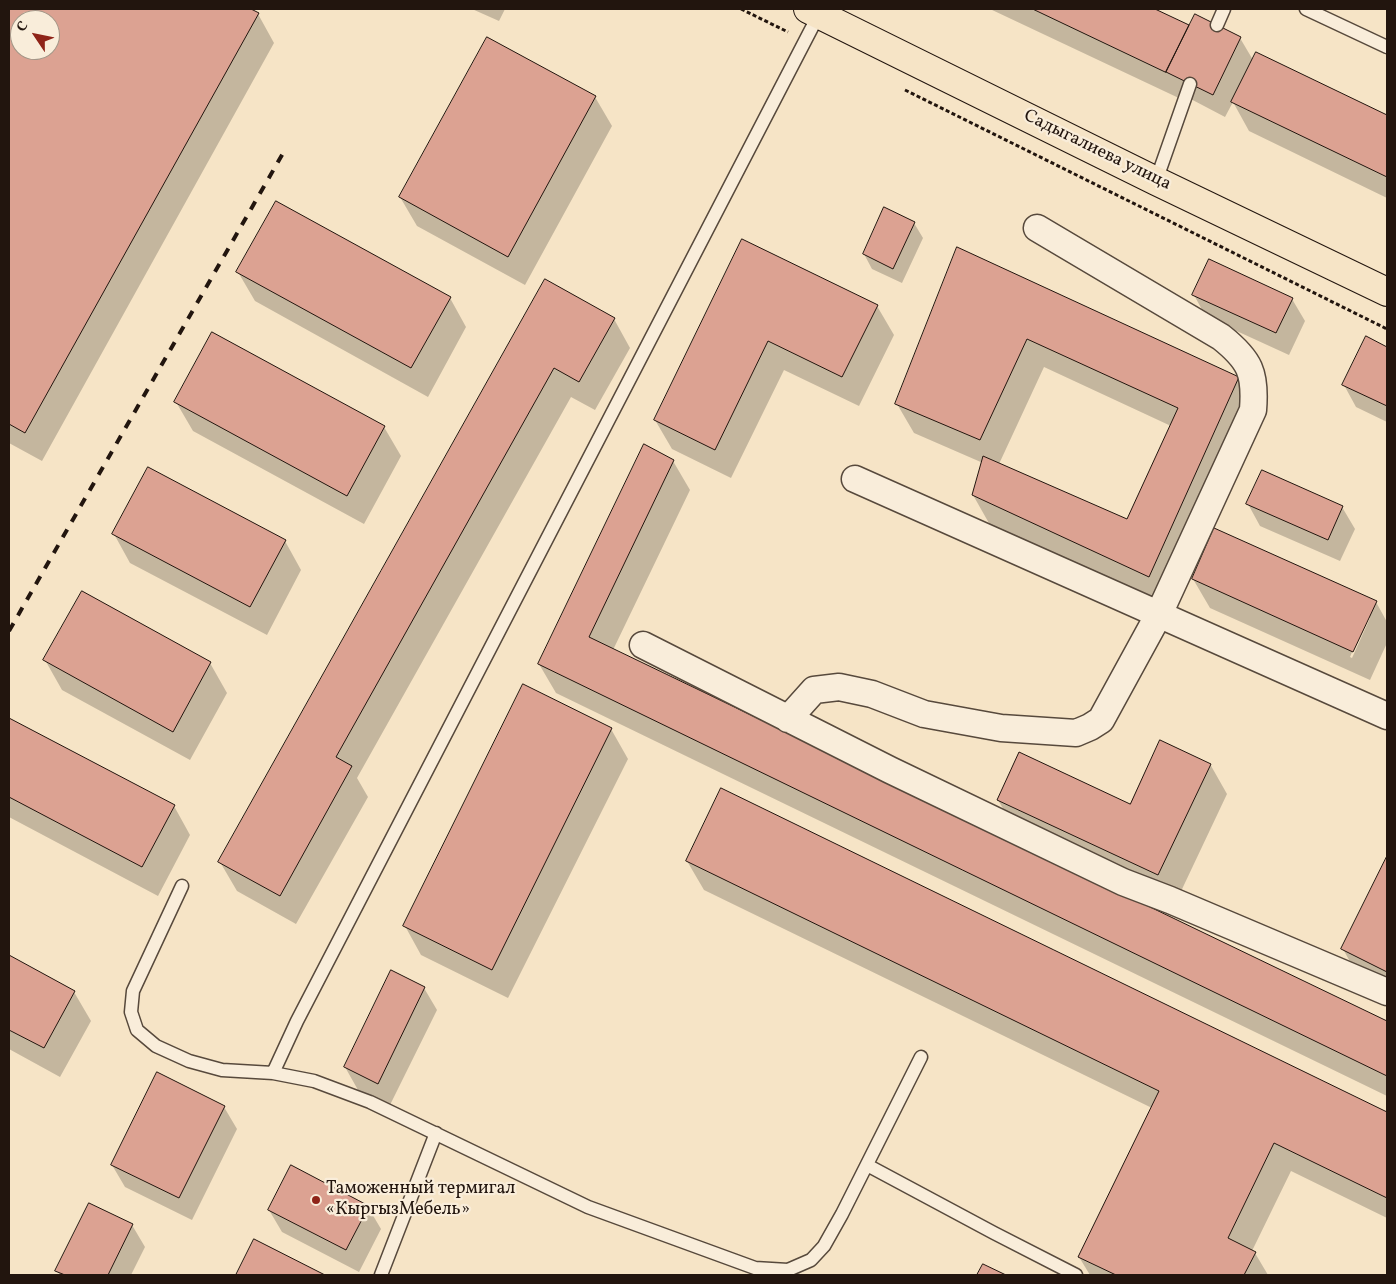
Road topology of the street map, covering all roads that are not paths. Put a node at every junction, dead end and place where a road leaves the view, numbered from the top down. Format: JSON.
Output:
{"nodes":[{"id":1,"x":1224,"y":9,"type":"edge"},
{"id":2,"x":1306,"y":9,"type":"edge"},
{"id":3,"x":813,"y":11,"type":"edge"},
{"id":4,"x":1217,"y":25,"type":"dead end"},
{"id":5,"x":1387,"y":47,"type":"edge"},
{"id":6,"x":1190,"y":84,"type":"dead end"},
{"id":7,"x":1156,"y":181,"type":"junction"},
{"id":8,"x":1037,"y":228,"type":"dead end"},
{"id":9,"x":1387,"y":292,"type":"edge"},
{"id":10,"x":856,"y":480,"type":"dead end"},
{"id":11,"x":1160,"y":614,"type":"junction"},
{"id":12,"x":643,"y":644,"type":"dead end"},
{"id":13,"x":1387,"y":716,"type":"edge"},
{"id":14,"x":788,"y":719,"type":"junction"},
{"id":15,"x":182,"y":886,"type":"dead end"},
{"id":16,"x":1387,"y":992,"type":"edge"},
{"id":17,"x":921,"y":1057,"type":"dead end"},
{"id":18,"x":273,"y":1074,"type":"junction"},
{"id":19,"x":436,"y":1133,"type":"junction"},
{"id":20,"x":867,"y":1165,"type":"junction"},
{"id":21,"x":381,"y":1275,"type":"edge"},
{"id":22,"x":1076,"y":1275,"type":"edge"}],
"edges":[{"from":1,"to":4,"type":"lane"},
{"from":2,"to":5,"type":"lane"},
{"from":3,"to":7,"type":"main road","name":"Садыгалиева улица"},
{"from":3,"to":18,"type":"lane"},
{"from":6,"to":7,"type":"lane"},
{"from":7,"to":9,"type":"main road","name":"Садыгалиева улица"},
{"from":8,"to":11,"type":"street"},
{"from":10,"to":11,"type":"street"},
{"from":11,"to":13,"type":"street"},
{"from":11,"to":14,"type":"street"},
{"from":12,"to":14,"type":"street"},
{"from":14,"to":16,"type":"street"},
{"from":15,"to":18,"type":"lane"},
{"from":17,"to":20,"type":"lane"},
{"from":18,"to":19,"type":"lane"},
{"from":19,"to":20,"type":"lane"},
{"from":19,"to":21,"type":"lane"},
{"from":20,"to":22,"type":"lane"}]}
